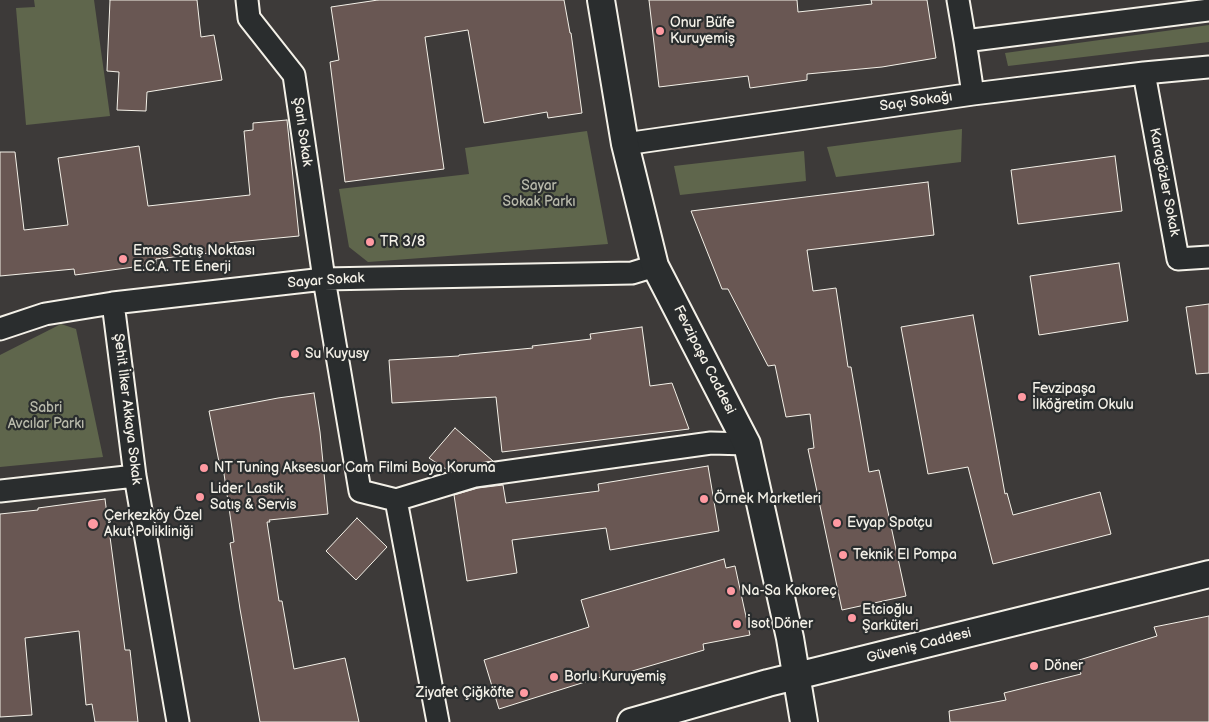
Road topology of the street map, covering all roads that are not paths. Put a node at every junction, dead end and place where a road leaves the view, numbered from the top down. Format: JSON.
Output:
{"nodes":[{"id":1,"x":247,"y":0,"type":"edge"},
{"id":2,"x":601,"y":0,"type":"edge"},
{"id":3,"x":958,"y":0,"type":"edge"},
{"id":4,"x":1209,"y":10,"type":"edge"},
{"id":5,"x":965,"y":41,"type":"junction"},
{"id":6,"x":1209,"y":67,"type":"edge"},
{"id":7,"x":1144,"y":74,"type":"junction"},
{"id":8,"x":973,"y":94,"type":"junction"},
{"id":9,"x":625,"y":144,"type":"junction"},
{"id":10,"x":1209,"y":257,"type":"edge"},
{"id":11,"x":655,"y":266,"type":"junction"},
{"id":12,"x":324,"y":279,"type":"junction"},
{"id":13,"x":113,"y":303,"type":"junction"},
{"id":14,"x":0,"y":329,"type":"edge"},
{"id":15,"x":747,"y":444,"type":"junction"},
{"id":16,"x":135,"y":476,"type":"junction"},
{"id":17,"x":0,"y":492,"type":"edge"},
{"id":18,"x":396,"y":500,"type":"junction"},
{"id":19,"x":1209,"y":574,"type":"edge"},
{"id":20,"x":796,"y":676,"type":"junction"},
{"id":21,"x":178,"y":722,"type":"edge"},
{"id":22,"x":438,"y":722,"type":"edge"},
{"id":23,"x":631,"y":722,"type":"edge"},
{"id":24,"x":804,"y":722,"type":"edge"}],
"edges":[{"from":1,"to":12,"type":"street","name":"Şarlı Sokak"},
{"from":2,"to":9,"type":"street","name":"Fevzipaşa Caddesi"},
{"from":3,"to":5,"type":"street"},
{"from":4,"to":5,"type":"street"},
{"from":5,"to":8,"type":"street"},
{"from":6,"to":7,"type":"street","name":"Saçı Sokağı"},
{"from":7,"to":8,"type":"street","name":"Saçı Sokağı"},
{"from":7,"to":10,"type":"street","name":"Karagözler Sokak"},
{"from":8,"to":9,"type":"street","name":"Saçı Sokağı"},
{"from":9,"to":11,"type":"street","name":"Fevzipaşa Caddesi"},
{"from":11,"to":12,"type":"street","name":"Sayar Sokak"},
{"from":11,"to":15,"type":"street","name":"Fevzipaşa Caddesi"},
{"from":12,"to":13,"type":"street","name":"Sayar Sokak"},
{"from":12,"to":18,"type":"street","name":"Şarlı Sokak"},
{"from":13,"to":14,"type":"street","name":"Sayar Sokak"},
{"from":13,"to":16,"type":"street","name":"Şehit İlker Akkaya Sokak"},
{"from":15,"to":18,"type":"street"},
{"from":15,"to":20,"type":"street","name":"Fevzipaşa Caddesi"},
{"from":16,"to":17,"type":"street"},
{"from":16,"to":21,"type":"street","name":"Şehit İlker Akkaya Sokak"},
{"from":18,"to":22,"type":"street"},
{"from":19,"to":20,"type":"street","name":"Güveniş Caddesi"},
{"from":20,"to":23,"type":"street","name":"Güveniş Caddesi"},
{"from":20,"to":24,"type":"street","name":"Fevzipaşa Caddesi"}]}
